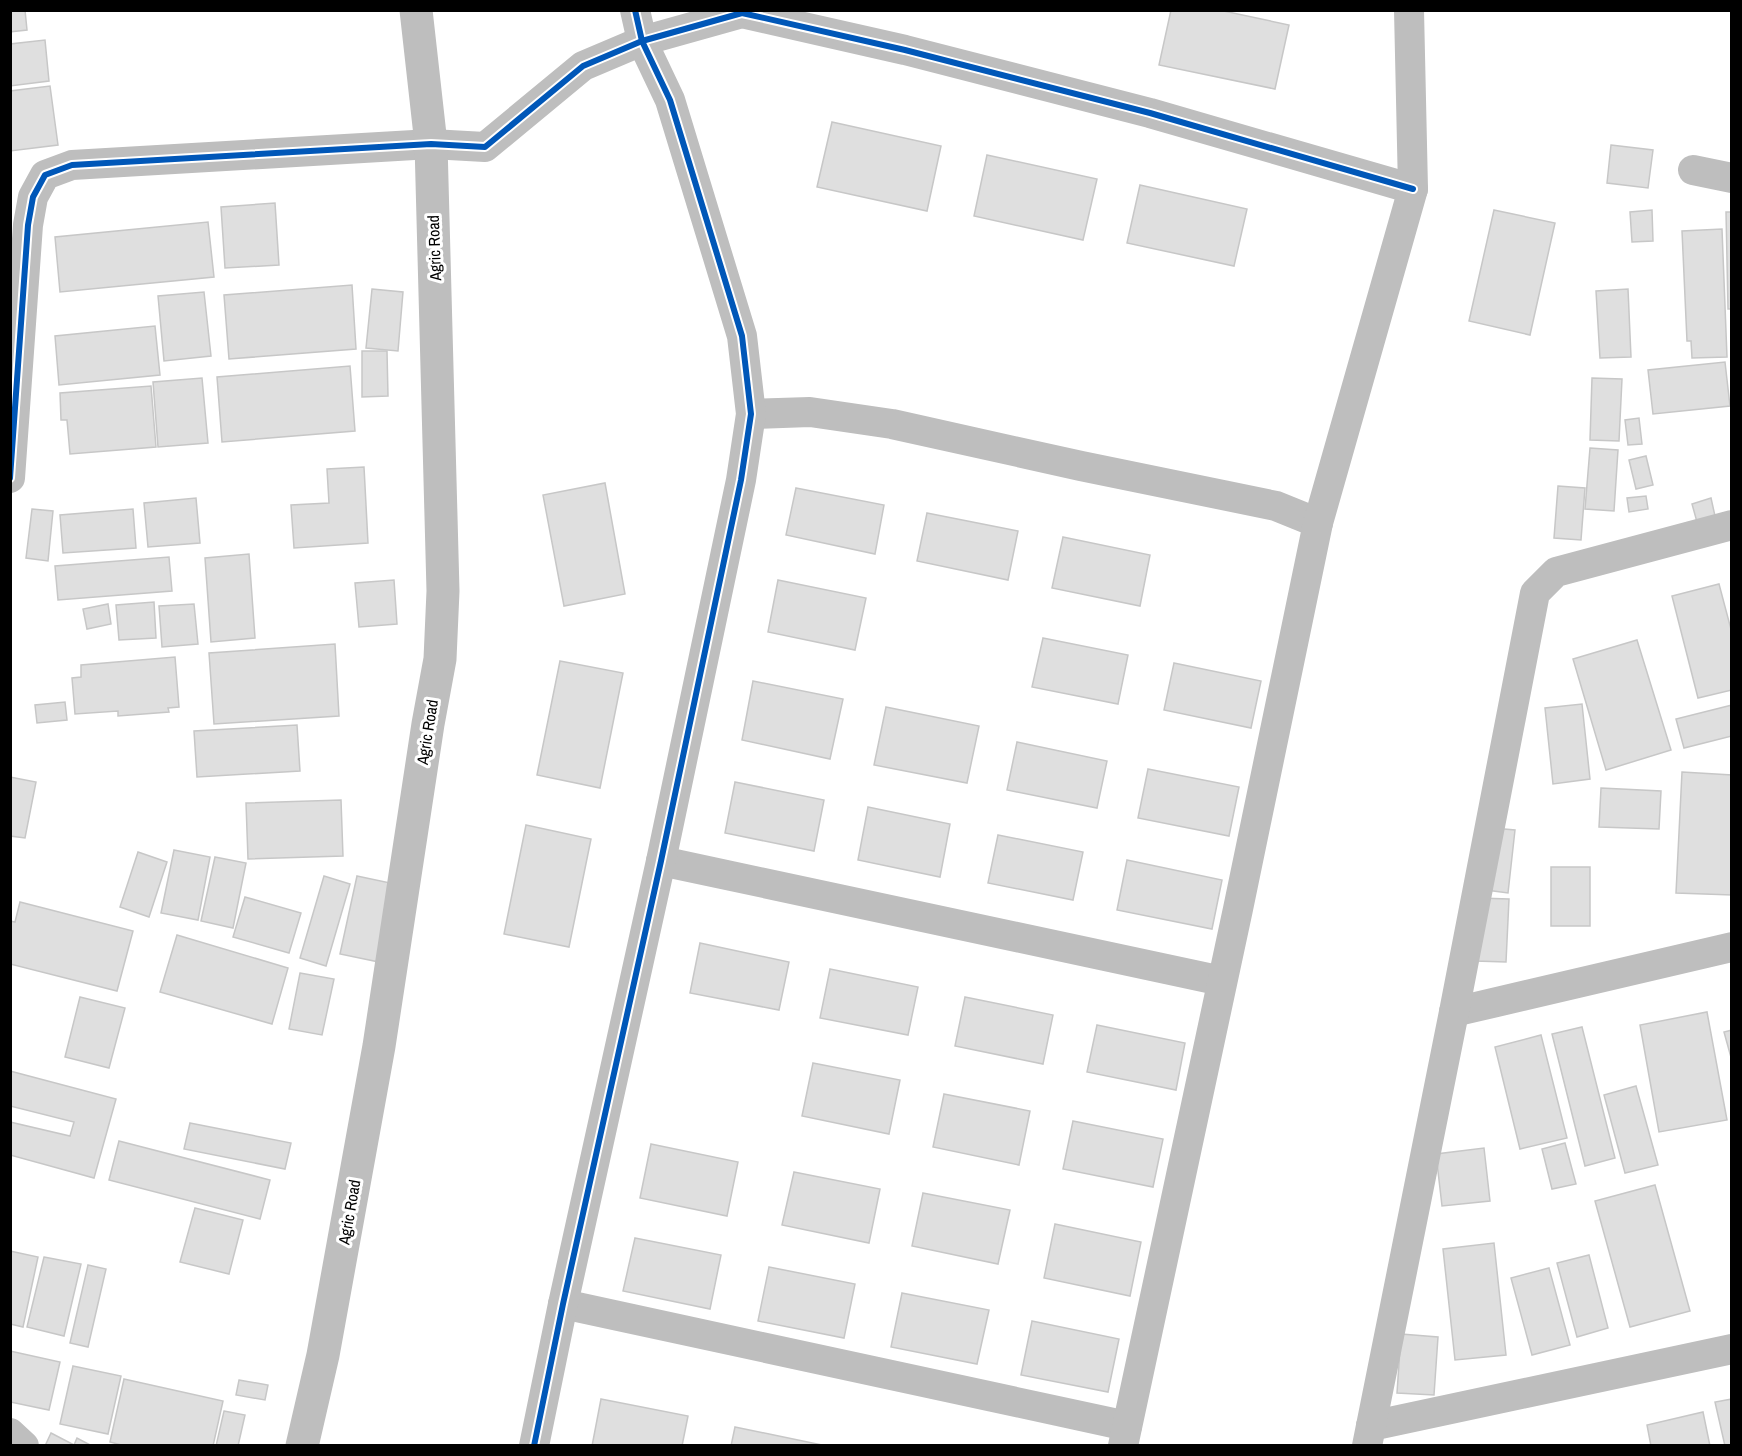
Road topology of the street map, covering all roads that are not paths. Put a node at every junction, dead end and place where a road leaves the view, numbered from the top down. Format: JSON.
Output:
{"nodes":[{"id":1,"x":416,"y":10,"type":"edge"},
{"id":2,"x":635,"y":10,"type":"edge"},
{"id":3,"x":1409,"y":10,"type":"edge"},
{"id":4,"x":642,"y":41,"type":"junction"},
{"id":5,"x":431,"y":144,"type":"junction"},
{"id":6,"x":1693,"y":170,"type":"dead end"},
{"id":7,"x":1731,"y":178,"type":"edge"},
{"id":8,"x":1413,"y":189,"type":"junction"},
{"id":9,"x":751,"y":414,"type":"junction"},
{"id":10,"x":10,"y":478,"type":"edge"},
{"id":11,"x":1318,"y":523,"type":"junction"},
{"id":12,"x":1731,"y":525,"type":"edge"},
{"id":13,"x":661,"y":861,"type":"junction"},
{"id":14,"x":1731,"y":947,"type":"edge"},
{"id":15,"x":1222,"y":981,"type":"junction"},
{"id":16,"x":1454,"y":1012,"type":"junction"},
{"id":17,"x":563,"y":1304,"type":"junction"},
{"id":18,"x":1731,"y":1349,"type":"edge"},
{"id":19,"x":10,"y":1433,"type":"edge"},
{"id":20,"x":1125,"y":1436,"type":"edge"},
{"id":21,"x":1369,"y":1436,"type":"edge"},
{"id":22,"x":24,"y":1446,"type":"edge"},
{"id":23,"x":302,"y":1446,"type":"edge"},
{"id":24,"x":534,"y":1446,"type":"edge"}],
"edges":[{"from":1,"to":5,"type":"street","name":"Agric Road"},
{"from":2,"to":4,"type":"street"},
{"from":3,"to":8,"type":"street"},
{"from":4,"to":5,"type":"street"},
{"from":4,"to":8,"type":"street"},
{"from":4,"to":9,"type":"street"},
{"from":5,"to":10,"type":"street"},
{"from":5,"to":23,"type":"street","name":"Agric Road"},
{"from":6,"to":7,"type":"street"},
{"from":8,"to":11,"type":"street"},
{"from":9,"to":11,"type":"street"},
{"from":9,"to":13,"type":"street"},
{"from":11,"to":15,"type":"street"},
{"from":12,"to":16,"type":"street"},
{"from":13,"to":15,"type":"street"},
{"from":13,"to":17,"type":"street"},
{"from":14,"to":16,"type":"street"},
{"from":15,"to":20,"type":"street"},
{"from":16,"to":21,"type":"street"},
{"from":17,"to":20,"type":"street"},
{"from":17,"to":24,"type":"street"},
{"from":18,"to":21,"type":"street"},
{"from":19,"to":22,"type":"street"}]}
